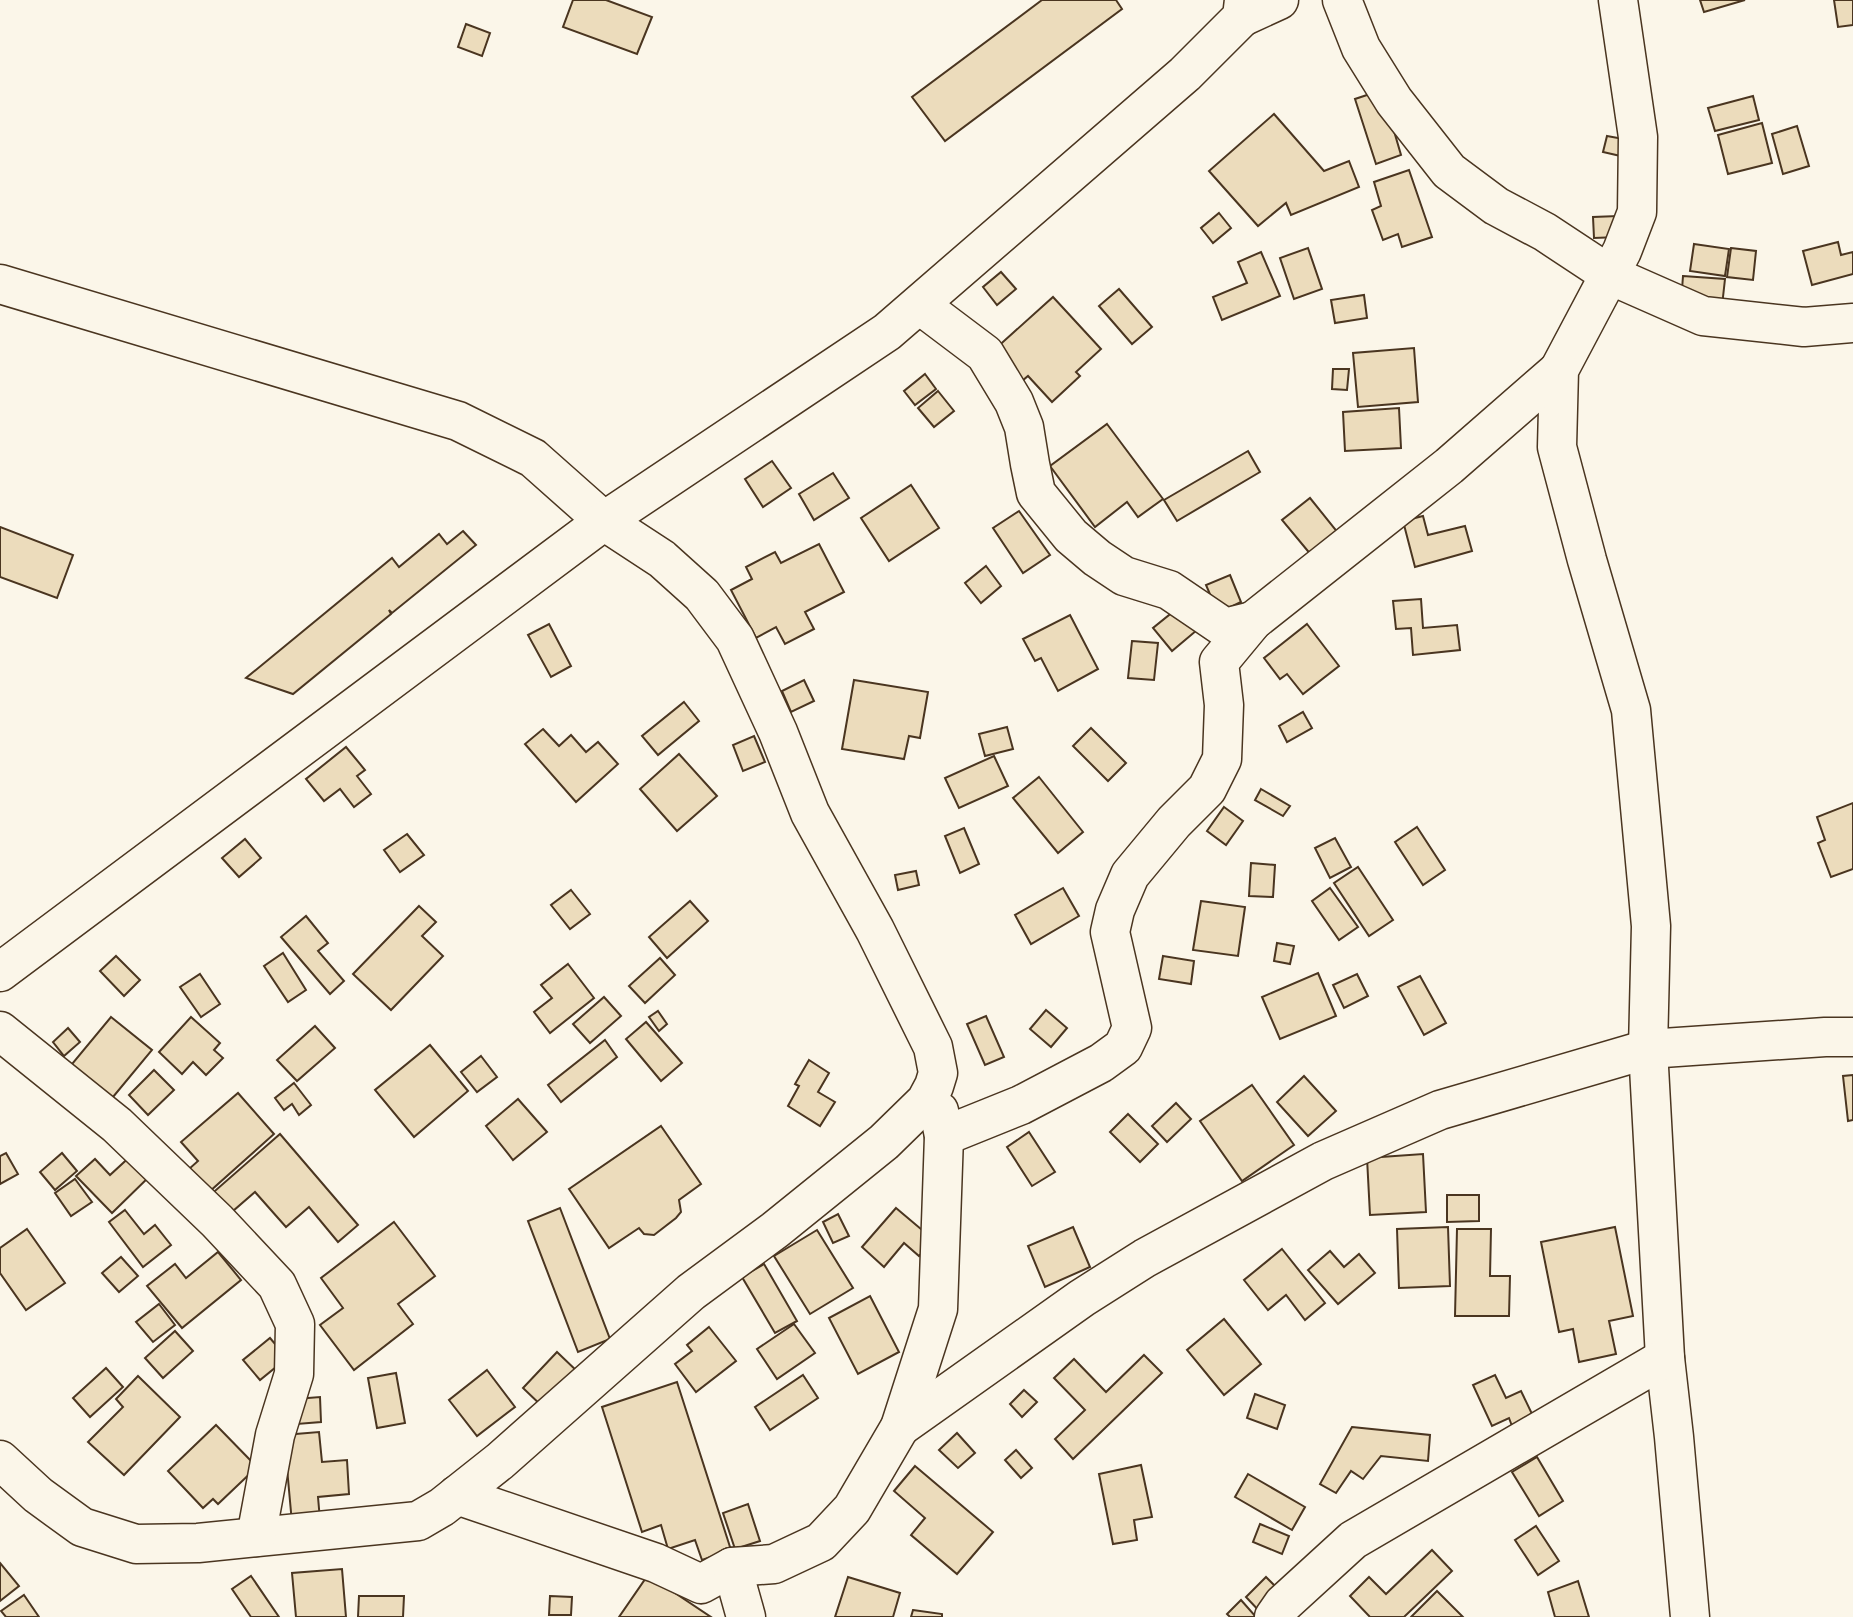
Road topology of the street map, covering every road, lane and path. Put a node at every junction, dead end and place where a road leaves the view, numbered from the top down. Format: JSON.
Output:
{"nodes":[{"id":1,"x":1279,"y":0,"type":"edge"},
{"id":2,"x":1342,"y":0,"type":"edge"},
{"id":3,"x":1618,"y":0,"type":"edge"},
{"id":4,"x":1243,"y":8,"type":"edge"},
{"id":5,"x":1610,"y":275,"type":"junction"},
{"id":6,"x":0,"y":284,"type":"edge"},
{"id":7,"x":920,"y":305,"type":"junction"},
{"id":8,"x":1853,"y":323,"type":"edge"},
{"id":9,"x":1559,"y":370,"type":"junction"},
{"id":10,"x":604,"y":522,"type":"junction"},
{"id":11,"x":1253,"y":621,"type":"junction"},
{"id":12,"x":0,"y":972,"type":"edge"},
{"id":13,"x":0,"y":1031,"type":"edge"},
{"id":14,"x":1853,"y":1037,"type":"edge"},
{"id":15,"x":1648,"y":1049,"type":"junction"},
{"id":16,"x":934,"y":1086,"type":"junction"},
{"id":17,"x":944,"y":1136,"type":"junction"},
{"id":18,"x":1665,"y":1358,"type":"junction"},
{"id":19,"x":900,"y":1427,"type":"junction"},
{"id":20,"x":0,"y":1460,"type":"edge"},
{"id":21,"x":457,"y":1495,"type":"junction"},
{"id":22,"x":256,"y":1537,"type":"junction"},
{"id":23,"x":732,"y":1567,"type":"junction"},
{"id":24,"x":746,"y":1617,"type":"edge"},
{"id":25,"x":1274,"y":1617,"type":"edge"},
{"id":26,"x":1690,"y":1617,"type":"edge"}],
"edges":[{"from":1,"to":4,"type":"street"},
{"from":2,"to":5,"type":"street"},
{"from":3,"to":5,"type":"street"},
{"from":4,"to":7,"type":"street"},
{"from":5,"to":8,"type":"street"},
{"from":5,"to":9,"type":"street"},
{"from":6,"to":10,"type":"street"},
{"from":7,"to":10,"type":"street"},
{"from":7,"to":11,"type":"street"},
{"from":9,"to":11,"type":"street"},
{"from":9,"to":15,"type":"street"},
{"from":10,"to":12,"type":"street"},
{"from":10,"to":16,"type":"street"},
{"from":11,"to":17,"type":"street"},
{"from":13,"to":22,"type":"street"},
{"from":14,"to":15,"type":"street"},
{"from":15,"to":18,"type":"street"},
{"from":15,"to":19,"type":"street"},
{"from":16,"to":17,"type":"street"},
{"from":16,"to":21,"type":"street"},
{"from":17,"to":19,"type":"street"},
{"from":18,"to":25,"type":"street"},
{"from":18,"to":26,"type":"street"},
{"from":19,"to":23,"type":"street"},
{"from":20,"to":22,"type":"street"},
{"from":21,"to":22,"type":"street"},
{"from":21,"to":23,"type":"street"},
{"from":23,"to":24,"type":"street"}]}
